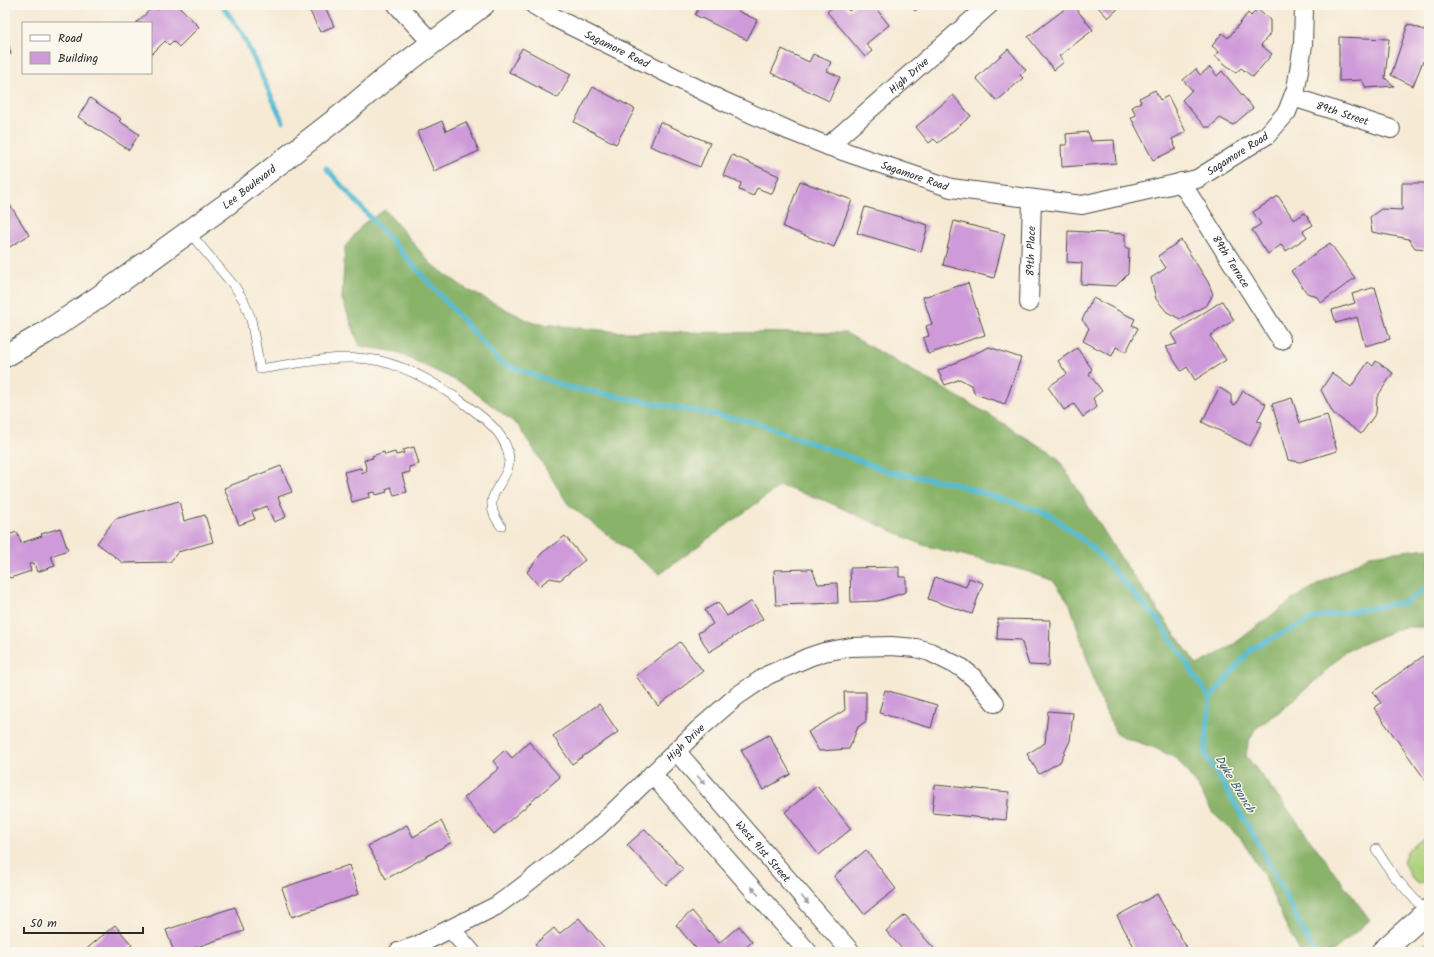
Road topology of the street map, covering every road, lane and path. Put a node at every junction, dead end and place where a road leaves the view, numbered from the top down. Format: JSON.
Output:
{"nodes":[{"id":1,"x":397,"y":5,"type":"edge"},
{"id":2,"x":483,"y":5,"type":"edge"},
{"id":3,"x":534,"y":5,"type":"edge"},
{"id":4,"x":989,"y":5,"type":"edge"},
{"id":5,"x":1303,"y":5,"type":"edge"},
{"id":6,"x":432,"y":43,"type":"junction"},
{"id":7,"x":1293,"y":97,"type":"junction"},
{"id":8,"x":1391,"y":129,"type":"dead end"},
{"id":9,"x":828,"y":146,"type":"junction"},
{"id":10,"x":1181,"y":182,"type":"junction"},
{"id":11,"x":1032,"y":199,"type":"junction"},
{"id":12,"x":189,"y":232,"type":"junction"},
{"id":13,"x":1029,"y":303,"type":"dead end"},
{"id":14,"x":1281,"y":340,"type":"dead end"},
{"id":15,"x":5,"y":356,"type":"edge"},
{"id":16,"x":501,"y":526,"type":"dead end"},
{"id":17,"x":995,"y":703,"type":"dead end"},
{"id":18,"x":676,"y":751,"type":"junction"},
{"id":19,"x":652,"y":774,"type":"junction"},
{"id":20,"x":1376,"y":849,"type":"dead end"},
{"id":21,"x":1428,"y":912,"type":"edge"},
{"id":22,"x":451,"y":929,"type":"junction"},
{"id":23,"x":398,"y":952,"type":"edge"},
{"id":24,"x":471,"y":952,"type":"edge"},
{"id":25,"x":808,"y":952,"type":"edge"},
{"id":26,"x":851,"y":952,"type":"edge"},
{"id":27,"x":1382,"y":952,"type":"edge"}],
"edges":[{"from":1,"to":6,"type":"street"},
{"from":2,"to":6,"type":"street","name":"Lee Boulevard"},
{"from":3,"to":9,"type":"street","name":"Sagamore Road"},
{"from":4,"to":9,"type":"street","name":"High Drive"},
{"from":5,"to":7,"type":"street","name":"Sagamore Road"},
{"from":6,"to":12,"type":"street","name":"Lee Boulevard"},
{"from":7,"to":8,"type":"street","name":"89th Street"},
{"from":7,"to":10,"type":"street","name":"Sagamore Road"},
{"from":9,"to":11,"type":"street","name":"Sagamore Road"},
{"from":10,"to":11,"type":"street","name":"Sagamore Road"},
{"from":10,"to":14,"type":"street","name":"89th Terrace"},
{"from":11,"to":13,"type":"street","name":"89th Place"},
{"from":12,"to":15,"type":"street","name":"Lee Boulevard"},
{"from":12,"to":16,"type":"lane"},
{"from":17,"to":18,"type":"street","name":"High Drive"},
{"from":18,"to":19,"type":"street","name":"High Drive"},
{"from":18,"to":26,"type":"street","name":"West 91st Street","one_way":true},
{"from":19,"to":22,"type":"street","name":"High Drive"},
{"from":25,"to":19,"type":"street","one_way":true},
{"from":20,"to":21,"type":"lane"},
{"from":21,"to":27,"type":"street"},
{"from":22,"to":23,"type":"street","name":"High Drive"},
{"from":22,"to":24,"type":"street"}]}
